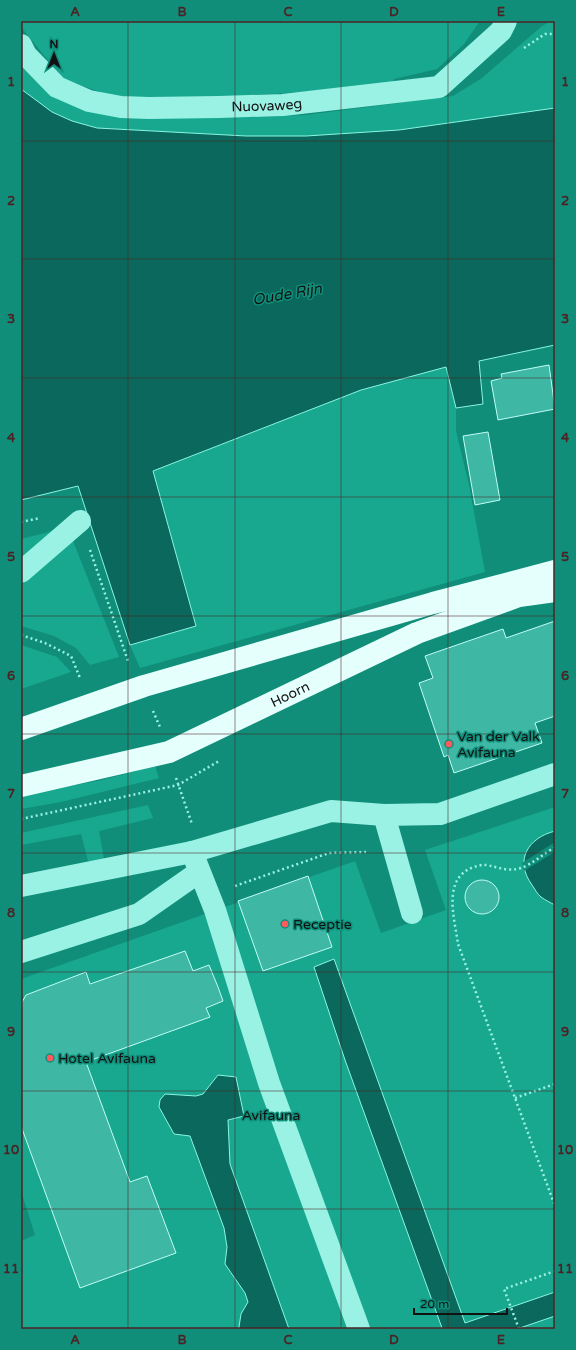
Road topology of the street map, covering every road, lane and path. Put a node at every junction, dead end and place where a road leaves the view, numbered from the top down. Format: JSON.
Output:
{"nodes":[{"id":1,"x":506,"y":21,"type":"edge"},
{"id":2,"x":21,"y":45,"type":"edge"},
{"id":3,"x":42,"y":517,"type":"dead end"},
{"id":4,"x":80,"y":521,"type":"joint"},
{"id":5,"x":21,"y":522,"type":"edge"},
{"id":6,"x":555,"y":571,"type":"edge"},
{"id":7,"x":21,"y":572,"type":"edge"},
{"id":8,"x":555,"y":591,"type":"edge"},
{"id":9,"x":21,"y":635,"type":"edge"},
{"id":10,"x":128,"y":661,"type":"dead end"},
{"id":11,"x":80,"y":678,"type":"dead end"},
{"id":12,"x":21,"y":729,"type":"edge"},
{"id":13,"x":555,"y":774,"type":"edge"},
{"id":14,"x":21,"y":786,"type":"edge"},
{"id":15,"x":384,"y":815,"type":"junction"},
{"id":16,"x":21,"y":819,"type":"edge"},
{"id":17,"x":555,"y":847,"type":"edge"},
{"id":18,"x":196,"y":851,"type":"junction"},
{"id":19,"x":199,"y":872,"type":"junction"},
{"id":20,"x":21,"y":886,"type":"edge"},
{"id":21,"x":412,"y":913,"type":"dead end"},
{"id":22,"x":21,"y":952,"type":"edge"},
{"id":23,"x":555,"y":1084,"type":"edge"},
{"id":24,"x":515,"y":1098,"type":"junction"},
{"id":25,"x":555,"y":1206,"type":"edge"},
{"id":26,"x":555,"y":1271,"type":"edge"},
{"id":27,"x":519,"y":1328,"type":"edge"},
{"id":28,"x":359,"y":1329,"type":"edge"}],
"edges":[{"from":1,"to":2,"type":"street","name":"Nuovaweg"},
{"from":3,"to":5,"type":"path"},
{"from":4,"to":7,"type":"street"},
{"from":4,"to":10,"type":"path"},
{"from":6,"to":12,"type":"main road"},
{"from":8,"to":14,"type":"main road","name":"Hoorn"},
{"from":9,"to":11,"type":"path"},
{"from":13,"to":15,"type":"street"},
{"from":15,"to":18,"type":"street"},
{"from":15,"to":21,"type":"street"},
{"from":16,"to":18,"type":"path"},
{"from":17,"to":24,"type":"path"},
{"from":18,"to":19,"type":"street"},
{"from":18,"to":20,"type":"street"},
{"from":19,"to":22,"type":"street"},
{"from":19,"to":28,"type":"street"},
{"from":23,"to":24,"type":"path"},
{"from":24,"to":25,"type":"path"},
{"from":26,"to":27,"type":"path"}]}
